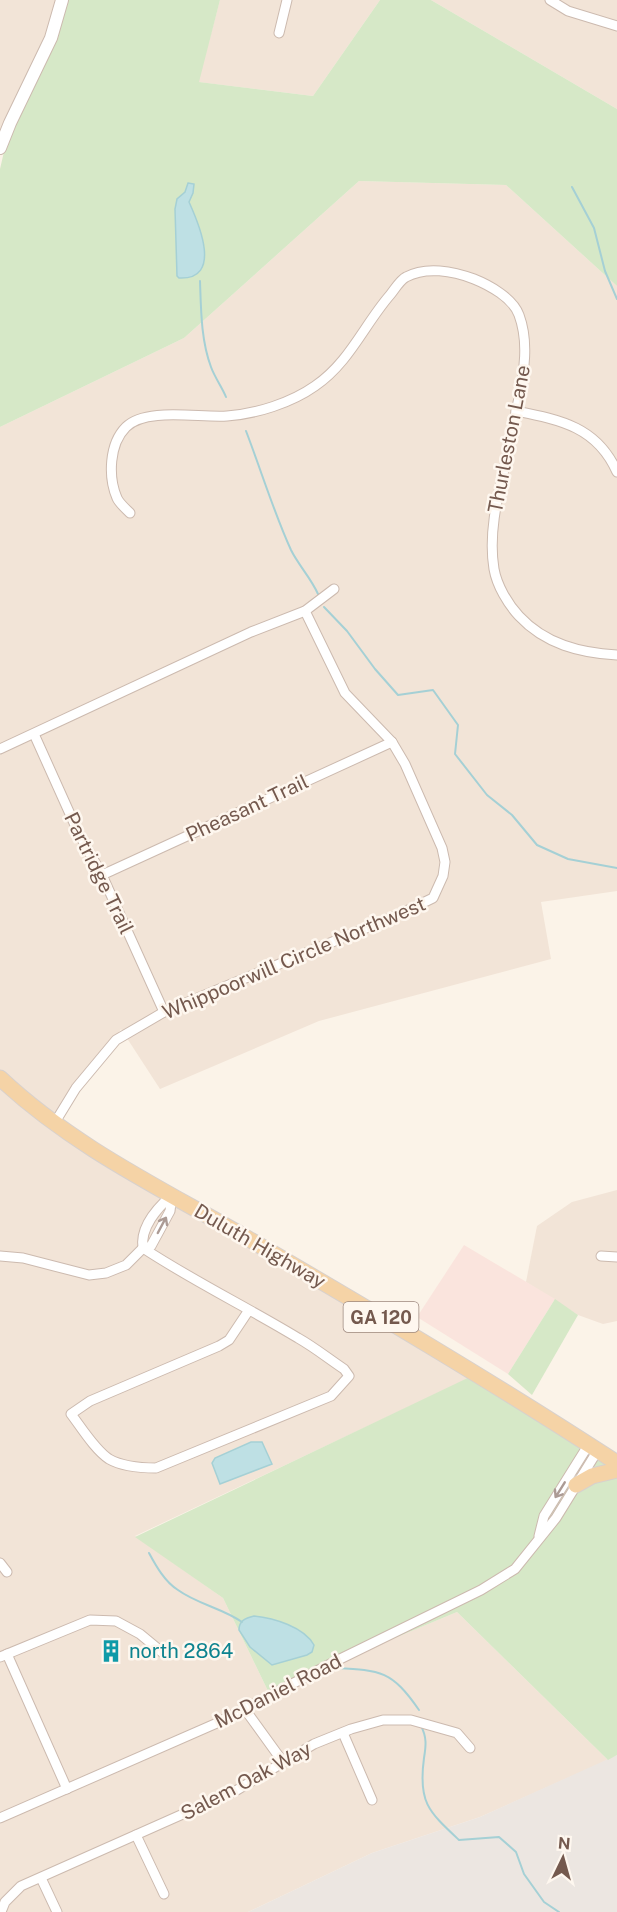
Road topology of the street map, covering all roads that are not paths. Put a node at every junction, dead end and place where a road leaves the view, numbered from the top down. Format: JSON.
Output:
{"nodes":[{"id":1,"x":62,"y":0,"type":"edge"},
{"id":2,"x":287,"y":0,"type":"edge"},
{"id":3,"x":550,"y":0,"type":"edge"},
{"id":4,"x":617,"y":26,"type":"edge"},
{"id":5,"x":279,"y":33,"type":"dead end"},
{"id":6,"x":0,"y":148,"type":"edge"},
{"id":7,"x":516,"y":411,"type":"junction"},
{"id":8,"x":617,"y":472,"type":"edge"},
{"id":9,"x":129,"y":513,"type":"dead end"},
{"id":10,"x":334,"y":589,"type":"dead end"},
{"id":11,"x":305,"y":611,"type":"junction"},
{"id":12,"x":617,"y":655,"type":"edge"},
{"id":13,"x":34,"y":734,"type":"junction"},
{"id":14,"x":392,"y":742,"type":"junction"},
{"id":15,"x":0,"y":749,"type":"edge"},
{"id":16,"x":102,"y":875,"type":"junction"},
{"id":17,"x":164,"y":1012,"type":"junction"},
{"id":18,"x":0,"y":1078,"type":"edge"},
{"id":19,"x":54,"y":1124,"type":"junction"},
{"id":20,"x":172,"y":1195,"type":"junction"},
{"id":21,"x":143,"y":1248,"type":"junction"},
{"id":22,"x":0,"y":1256,"type":"edge"},
{"id":23,"x":601,"y":1256,"type":"dead end"},
{"id":24,"x":617,"y":1257,"type":"edge"},
{"id":25,"x":249,"y":1310,"type":"junction"},
{"id":26,"x":593,"y":1447,"type":"junction"},
{"id":27,"x":617,"y":1463,"type":"edge"},
{"id":28,"x":617,"y":1470,"type":"edge"},
{"id":29,"x":576,"y":1485,"type":"junction"},
{"id":30,"x":538,"y":1538,"type":"junction"},
{"id":31,"x":0,"y":1563,"type":"edge"},
{"id":32,"x":7,"y":1572,"type":"dead end"},
{"id":33,"x":163,"y":1653,"type":"dead end"},
{"id":34,"x":4,"y":1655,"type":"edge"},
{"id":35,"x":244,"y":1708,"type":"junction"},
{"id":36,"x":343,"y":1733,"type":"junction"},
{"id":37,"x":470,"y":1749,"type":"dead end"},
{"id":38,"x":283,"y":1762,"type":"junction"},
{"id":39,"x":67,"y":1789,"type":"junction"},
{"id":40,"x":372,"y":1800,"type":"dead end"},
{"id":41,"x":0,"y":1818,"type":"edge"},
{"id":42,"x":136,"y":1835,"type":"junction"},
{"id":43,"x":41,"y":1878,"type":"junction"},
{"id":44,"x":164,"y":1894,"type":"dead end"},
{"id":45,"x":1,"y":1912,"type":"edge"},
{"id":46,"x":57,"y":1912,"type":"edge"}],
"edges":[{"from":1,"to":6,"type":"street"},
{"from":2,"to":5,"type":"street"},
{"from":3,"to":4,"type":"street"},
{"from":7,"to":8,"type":"street"},
{"from":7,"to":9,"type":"street","name":"Thurleston Lane"},
{"from":7,"to":12,"type":"street","name":"Thurleston Lane"},
{"from":10,"to":11,"type":"street"},
{"from":11,"to":13,"type":"street"},
{"from":11,"to":14,"type":"street","name":"Whippoorwill Circle Northwest"},
{"from":13,"to":15,"type":"street"},
{"from":13,"to":16,"type":"street","name":"Partridge Trail"},
{"from":14,"to":16,"type":"street","name":"Pheasant Trail"},
{"from":14,"to":17,"type":"street","name":"Whippoorwill Circle Northwest"},
{"from":16,"to":17,"type":"street","name":"Partridge Trail"},
{"from":17,"to":19,"type":"street","name":"Whippoorwill Circle Northwest"},
{"from":18,"to":19,"type":"main road","name":"Duluth Highway","number":"GA 120"},
{"from":19,"to":20,"type":"main road","name":"Duluth Highway","number":"GA 120"},
{"from":20,"to":21,"type":"street"},
{"from":20,"to":26,"type":"main road","name":"Duluth Highway","number":"GA 120"},
{"from":21,"to":22,"type":"street"},
{"from":21,"to":25,"type":"street"},
{"from":23,"to":24,"type":"street"},
{"from":25,"to":25,"type":"street"},
{"from":26,"to":27,"type":"main road","name":"Duluth Highway","number":"GA 120"},
{"from":26,"to":29,"type":"street","name":"McDaniel Road"},
{"from":26,"to":30,"type":"street","name":"McDaniel Road","one_way":true},
{"from":28,"to":29,"type":"main road"},
{"from":29,"to":30,"type":"street","name":"McDaniel Road"},
{"from":30,"to":35,"type":"street","name":"McDaniel Road"},
{"from":31,"to":32,"type":"street"},
{"from":33,"to":34,"type":"street"},
{"from":34,"to":39,"type":"street"},
{"from":35,"to":38,"type":"street"},
{"from":35,"to":39,"type":"street","name":"McDaniel Road"},
{"from":36,"to":37,"type":"street","name":"Salem Oak Way"},
{"from":36,"to":38,"type":"street","name":"Salem Oak Way"},
{"from":36,"to":40,"type":"street"},
{"from":38,"to":42,"type":"street","name":"Salem Oak Way"},
{"from":39,"to":41,"type":"street","name":"McDaniel Road"},
{"from":42,"to":43,"type":"street","name":"Salem Oak Way"},
{"from":42,"to":44,"type":"street"},
{"from":43,"to":45,"type":"street","name":"Salem Oak Way"},
{"from":43,"to":46,"type":"street"}]}
